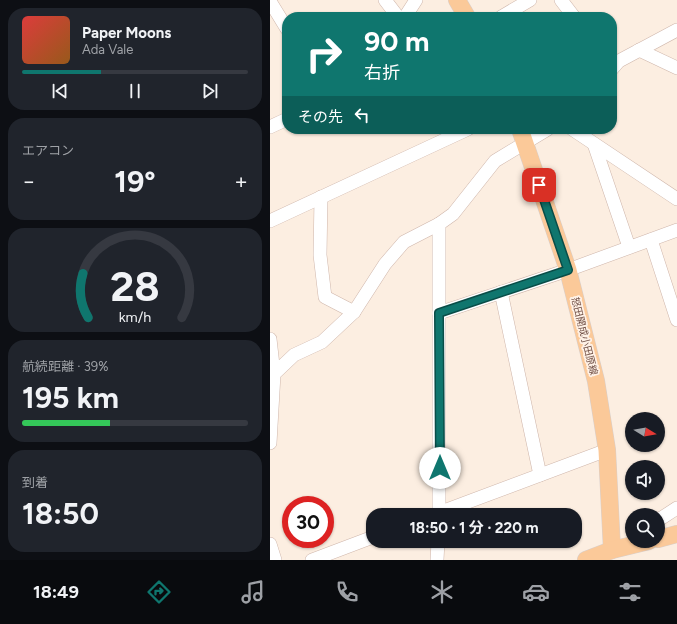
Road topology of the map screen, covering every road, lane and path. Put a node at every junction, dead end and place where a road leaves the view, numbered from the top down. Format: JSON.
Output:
{"nodes":[{"id":1,"x":385,"y":0,"type":"edge"},
{"id":2,"x":416,"y":0,"type":"edge"},
{"id":3,"x":457,"y":0,"type":"edge"},
{"id":4,"x":530,"y":0,"type":"edge"},
{"id":5,"x":561,"y":0,"type":"edge"},
{"id":6,"x":272,"y":2,"type":"edge"},
{"id":7,"x":394,"y":12,"type":"edge"},
{"id":8,"x":408,"y":12,"type":"edge"},
{"id":9,"x":464,"y":12,"type":"edge"},
{"id":10,"x":510,"y":12,"type":"edge"},
{"id":11,"x":570,"y":12,"type":"edge"},
{"id":12,"x":282,"y":20,"type":"edge"},
{"id":13,"x":677,"y":30,"type":"edge"},
{"id":14,"x":639,"y":50,"type":"junction"},
{"id":15,"x":617,"y":63,"type":"edge"},
{"id":16,"x":677,"y":68,"type":"edge"},
{"id":17,"x":282,"y":121,"type":"edge"},
{"id":18,"x":270,"y":126,"type":"edge"},
{"id":19,"x":457,"y":134,"type":"edge"},
{"id":20,"x":579,"y":134,"type":"edge"},
{"id":21,"x":522,"y":136,"type":"edge"},
{"id":22,"x":594,"y":144,"type":"junction"},
{"id":23,"x":321,"y":197,"type":"junction"},
{"id":24,"x":677,"y":199,"type":"edge"},
{"id":25,"x":270,"y":221,"type":"edge"},
{"id":26,"x":439,"y":224,"type":"junction"},
{"id":27,"x":677,"y":230,"type":"edge"},
{"id":28,"x":651,"y":240,"type":"junction"},
{"id":29,"x":629,"y":248,"type":"junction"},
{"id":30,"x":568,"y":270,"type":"junction"},
{"id":31,"x":501,"y":292,"type":"junction"},
{"id":32,"x":674,"y":299,"type":"edge"},
{"id":33,"x":354,"y":312,"type":"junction"},
{"id":34,"x":439,"y":313,"type":"junction"},
{"id":35,"x":677,"y":320,"type":"edge"},
{"id":36,"x":270,"y":339,"type":"edge"},
{"id":37,"x":272,"y":376,"type":"edge"},
{"id":38,"x":270,"y":443,"type":"edge"},
{"id":39,"x":607,"y":450,"type":"junction"},
{"id":40,"x":540,"y":475,"type":"junction"},
{"id":41,"x":437,"y":508,"type":"edge"},
{"id":42,"x":453,"y":508,"type":"edge"},
{"id":43,"x":677,"y":508,"type":"edge"},
{"id":44,"x":665,"y":516,"type":"edge"},
{"id":45,"x":677,"y":534,"type":"edge"},
{"id":46,"x":665,"y":537,"type":"edge"},
{"id":47,"x":366,"y":540,"type":"edge"},
{"id":48,"x":270,"y":544,"type":"edge"},
{"id":49,"x":438,"y":548,"type":"edge"},
{"id":50,"x":630,"y":548,"type":"edge"},
{"id":51,"x":612,"y":555,"type":"edge"},
{"id":52,"x":274,"y":560,"type":"edge"},
{"id":53,"x":312,"y":560,"type":"edge"},
{"id":54,"x":437,"y":560,"type":"edge"},
{"id":55,"x":586,"y":560,"type":"edge"}],
"edges":[{"from":1,"to":7,"type":"street"},
{"from":2,"to":8,"type":"street"},
{"from":3,"to":9,"type":"main road"},
{"from":4,"to":10,"type":"street"},
{"from":5,"to":11,"type":"street"},
{"from":6,"to":12,"type":"street"},
{"from":13,"to":14,"type":"street"},
{"from":14,"to":15,"type":"street"},
{"from":14,"to":16,"type":"street"},
{"from":17,"to":18,"type":"street"},
{"from":19,"to":23,"type":"street"},
{"from":20,"to":22,"type":"street"},
{"from":21,"to":26,"type":"street"},
{"from":21,"to":30,"type":"main road","name":"怒田開成小田原線"},
{"from":22,"to":24,"type":"street"},
{"from":22,"to":29,"type":"street"},
{"from":23,"to":25,"type":"street"},
{"from":23,"to":33,"type":"street"},
{"from":26,"to":33,"type":"street"},
{"from":26,"to":34,"type":"street"},
{"from":27,"to":28,"type":"street"},
{"from":28,"to":29,"type":"street"},
{"from":28,"to":32,"type":"street"},
{"from":29,"to":30,"type":"street"},
{"from":30,"to":31,"type":"street"},
{"from":30,"to":39,"type":"main road","name":"怒田開成小田原線"},
{"from":31,"to":34,"type":"street"},
{"from":31,"to":40,"type":"street"},
{"from":32,"to":35,"type":"street"},
{"from":33,"to":37,"type":"street"},
{"from":34,"to":41,"type":"street"},
{"from":36,"to":37,"type":"street"},
{"from":37,"to":38,"type":"street"},
{"from":39,"to":40,"type":"street"},
{"from":39,"to":51,"type":"main road","name":"怒田開成小田原線"},
{"from":40,"to":42,"type":"street"},
{"from":43,"to":44,"type":"street"},
{"from":45,"to":46,"type":"main road"},
{"from":47,"to":53,"type":"street"},
{"from":48,"to":52,"type":"street"},
{"from":49,"to":54,"type":"street"},
{"from":50,"to":51,"type":"main road"},
{"from":51,"to":55,"type":"main road"}]}
